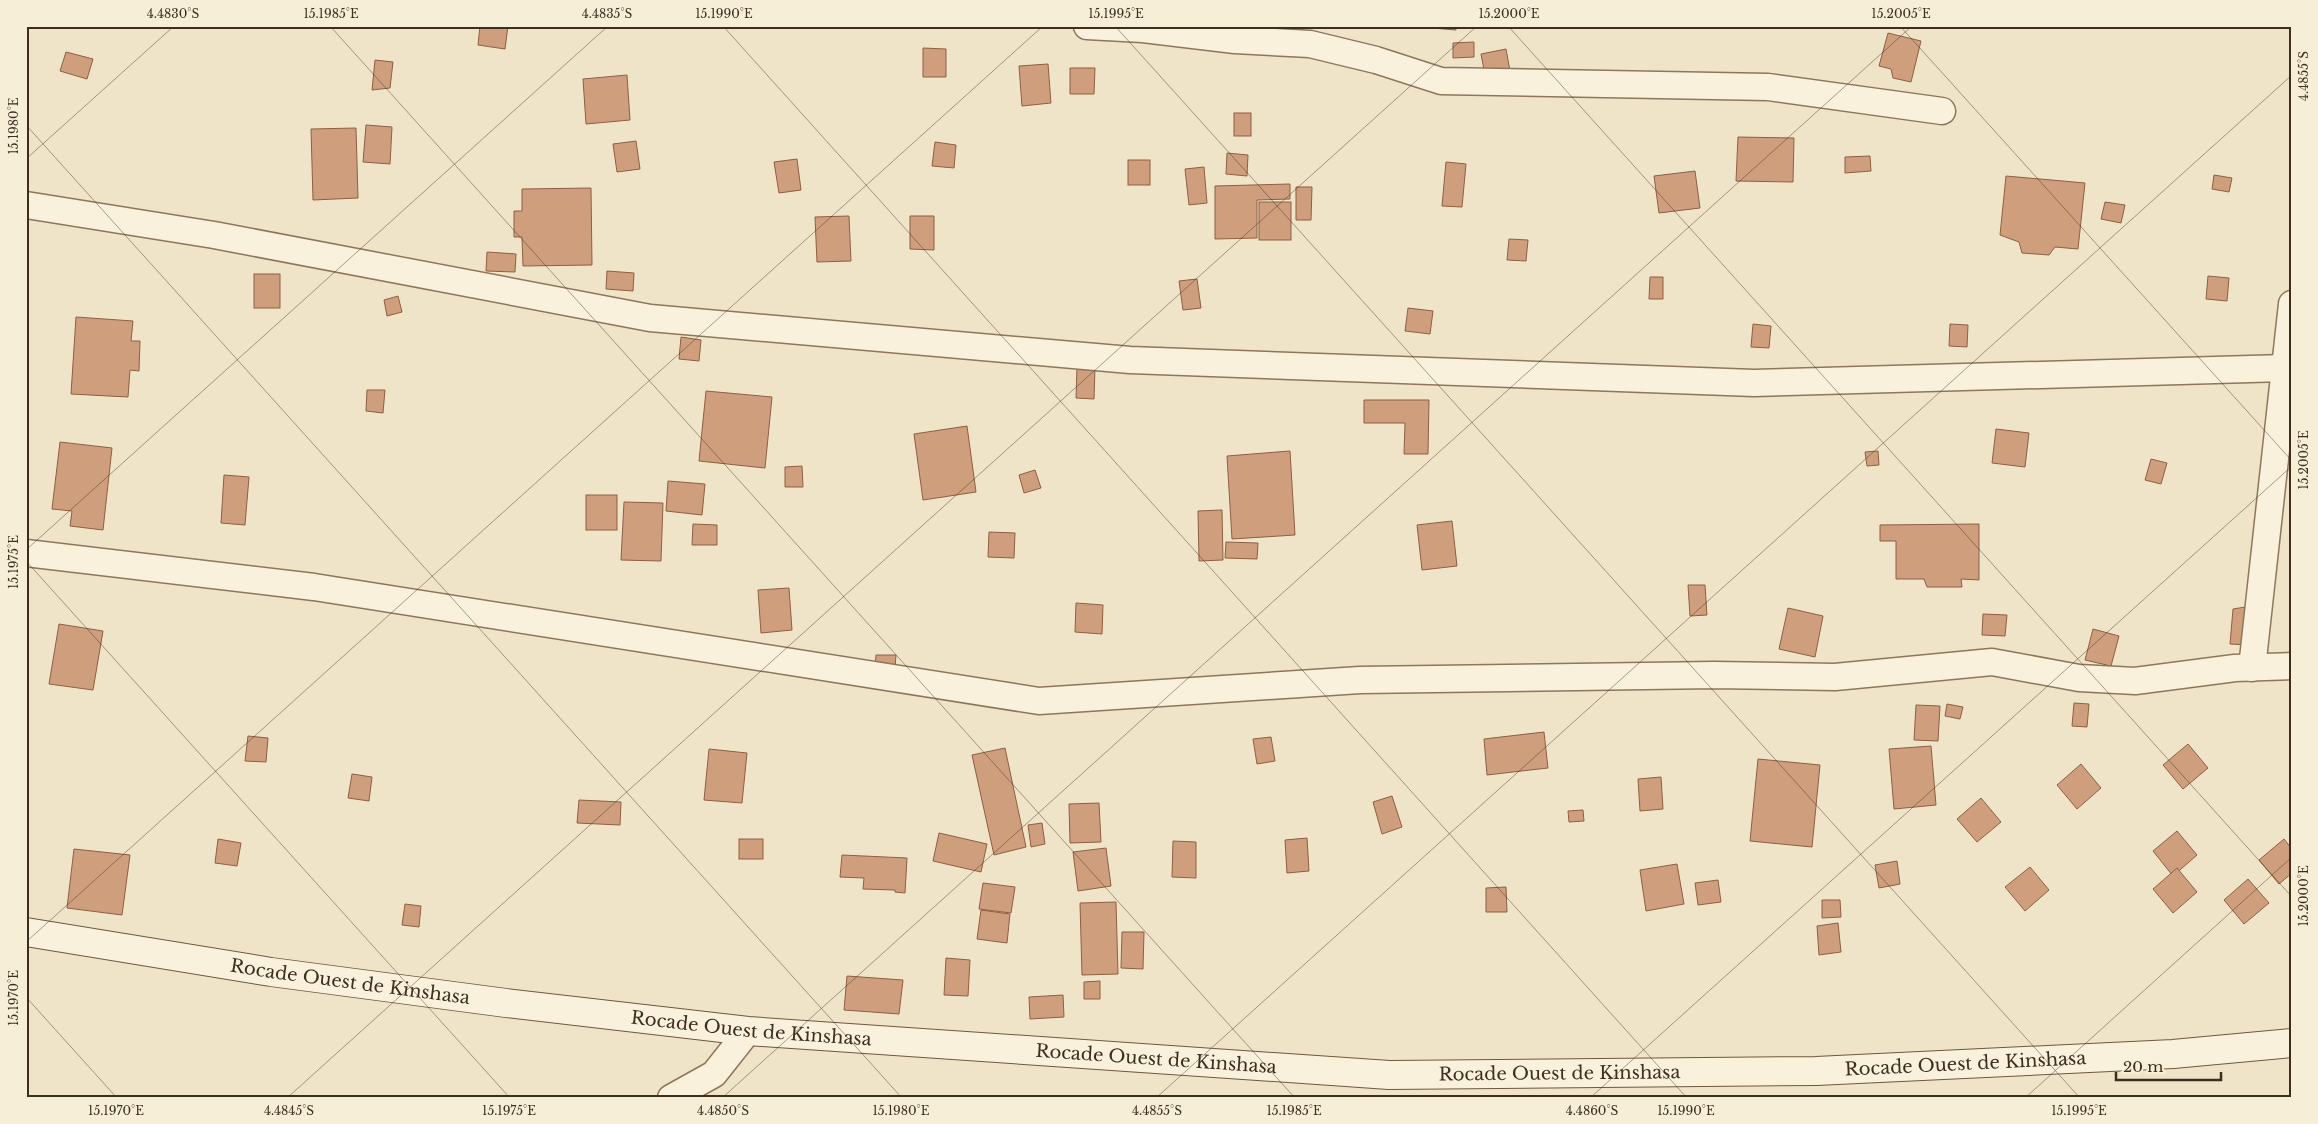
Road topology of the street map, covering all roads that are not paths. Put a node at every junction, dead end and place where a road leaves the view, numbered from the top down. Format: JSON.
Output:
{"nodes":[{"id":1,"x":1087,"y":26,"type":"edge"},
{"id":2,"x":1942,"y":111,"type":"dead end"},
{"id":3,"x":26,"y":205,"type":"edge"},
{"id":4,"x":2292,"y":304,"type":"edge"},
{"id":5,"x":2285,"y":368,"type":"junction"},
{"id":6,"x":26,"y":553,"type":"edge"},
{"id":7,"x":2292,"y":666,"type":"edge"},
{"id":8,"x":2252,"y":668,"type":"junction"},
{"id":9,"x":26,"y":932,"type":"edge"},
{"id":10,"x":748,"y":1031,"type":"junction"},
{"id":11,"x":2292,"y":1043,"type":"edge"},
{"id":12,"x":671,"y":1098,"type":"edge"}],
"edges":[{"from":1,"to":2,"type":"street"},
{"from":3,"to":5,"type":"street"},
{"from":4,"to":5,"type":"street"},
{"from":5,"to":8,"type":"street"},
{"from":6,"to":8,"type":"street"},
{"from":7,"to":8,"type":"street"},
{"from":9,"to":10,"type":"main road","name":"Rocade Ouest de Kinshasa"},
{"from":10,"to":11,"type":"main road","name":"Rocade Ouest de Kinshasa"},
{"from":10,"to":12,"type":"street"}]}
